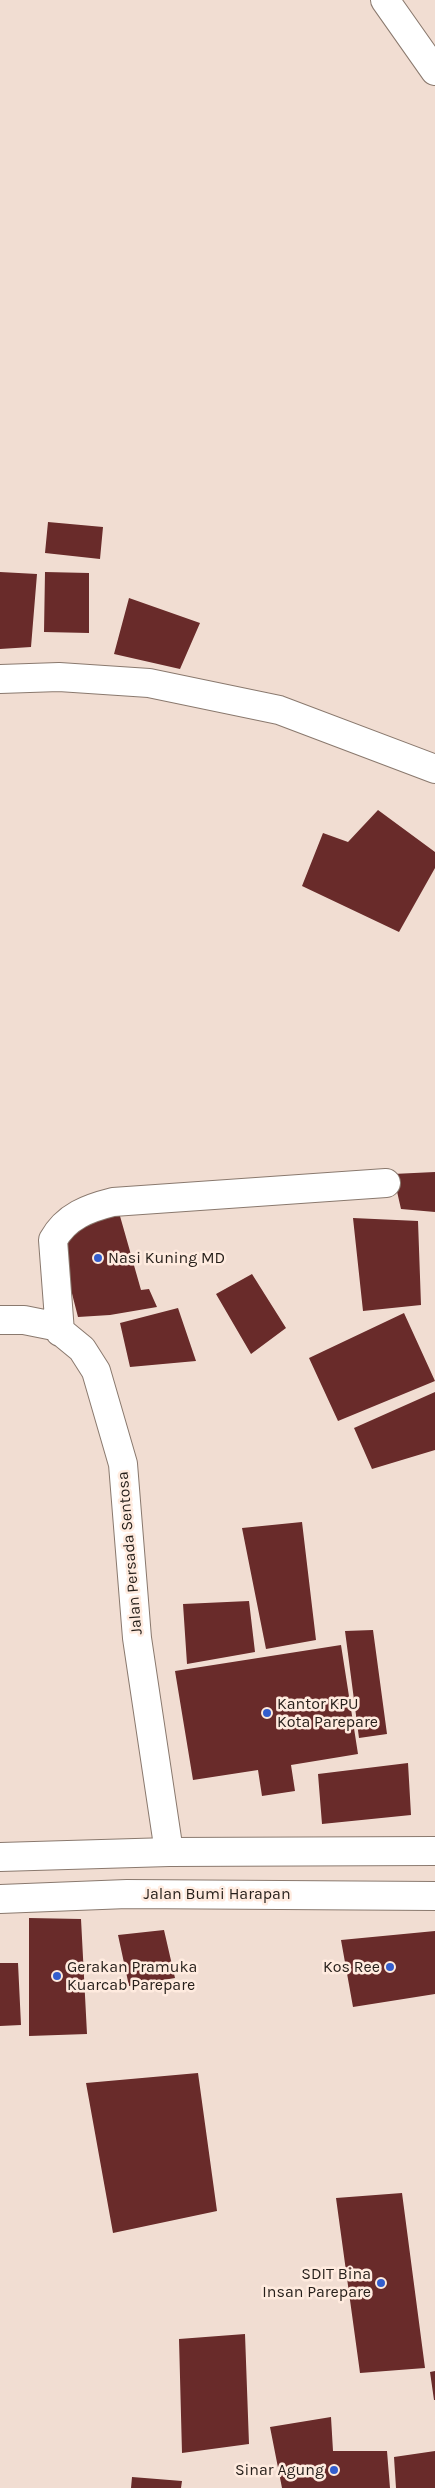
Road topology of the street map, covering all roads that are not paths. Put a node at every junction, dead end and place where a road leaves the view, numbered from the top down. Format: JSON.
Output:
{"nodes":[{"id":1,"x":386,"y":0,"type":"edge"},
{"id":2,"x":435,"y":71,"type":"edge"},
{"id":3,"x":0,"y":680,"type":"edge"},
{"id":4,"x":435,"y":769,"type":"edge"},
{"id":5,"x":386,"y":1183,"type":"dead end"},
{"id":6,"x":0,"y":1320,"type":"edge"},
{"id":7,"x":60,"y":1332,"type":"junction"},
{"id":8,"x":435,"y":1851,"type":"edge"},
{"id":9,"x":169,"y":1852,"type":"junction"},
{"id":10,"x":0,"y":1858,"type":"edge"},
{"id":11,"x":435,"y":1896,"type":"edge"},
{"id":12,"x":0,"y":1899,"type":"edge"}],
"edges":[{"from":1,"to":2,"type":"street"},
{"from":3,"to":4,"type":"street"},
{"from":5,"to":7,"type":"street"},
{"from":6,"to":7,"type":"street","name":"Jalan Persada Sentosa"},
{"from":7,"to":9,"type":"street","name":"Jalan Persada Sentosa"},
{"from":8,"to":9,"type":"street"},
{"from":9,"to":10,"type":"street"},
{"from":11,"to":12,"type":"street","name":"Jalan Bumi Harapan"}]}
